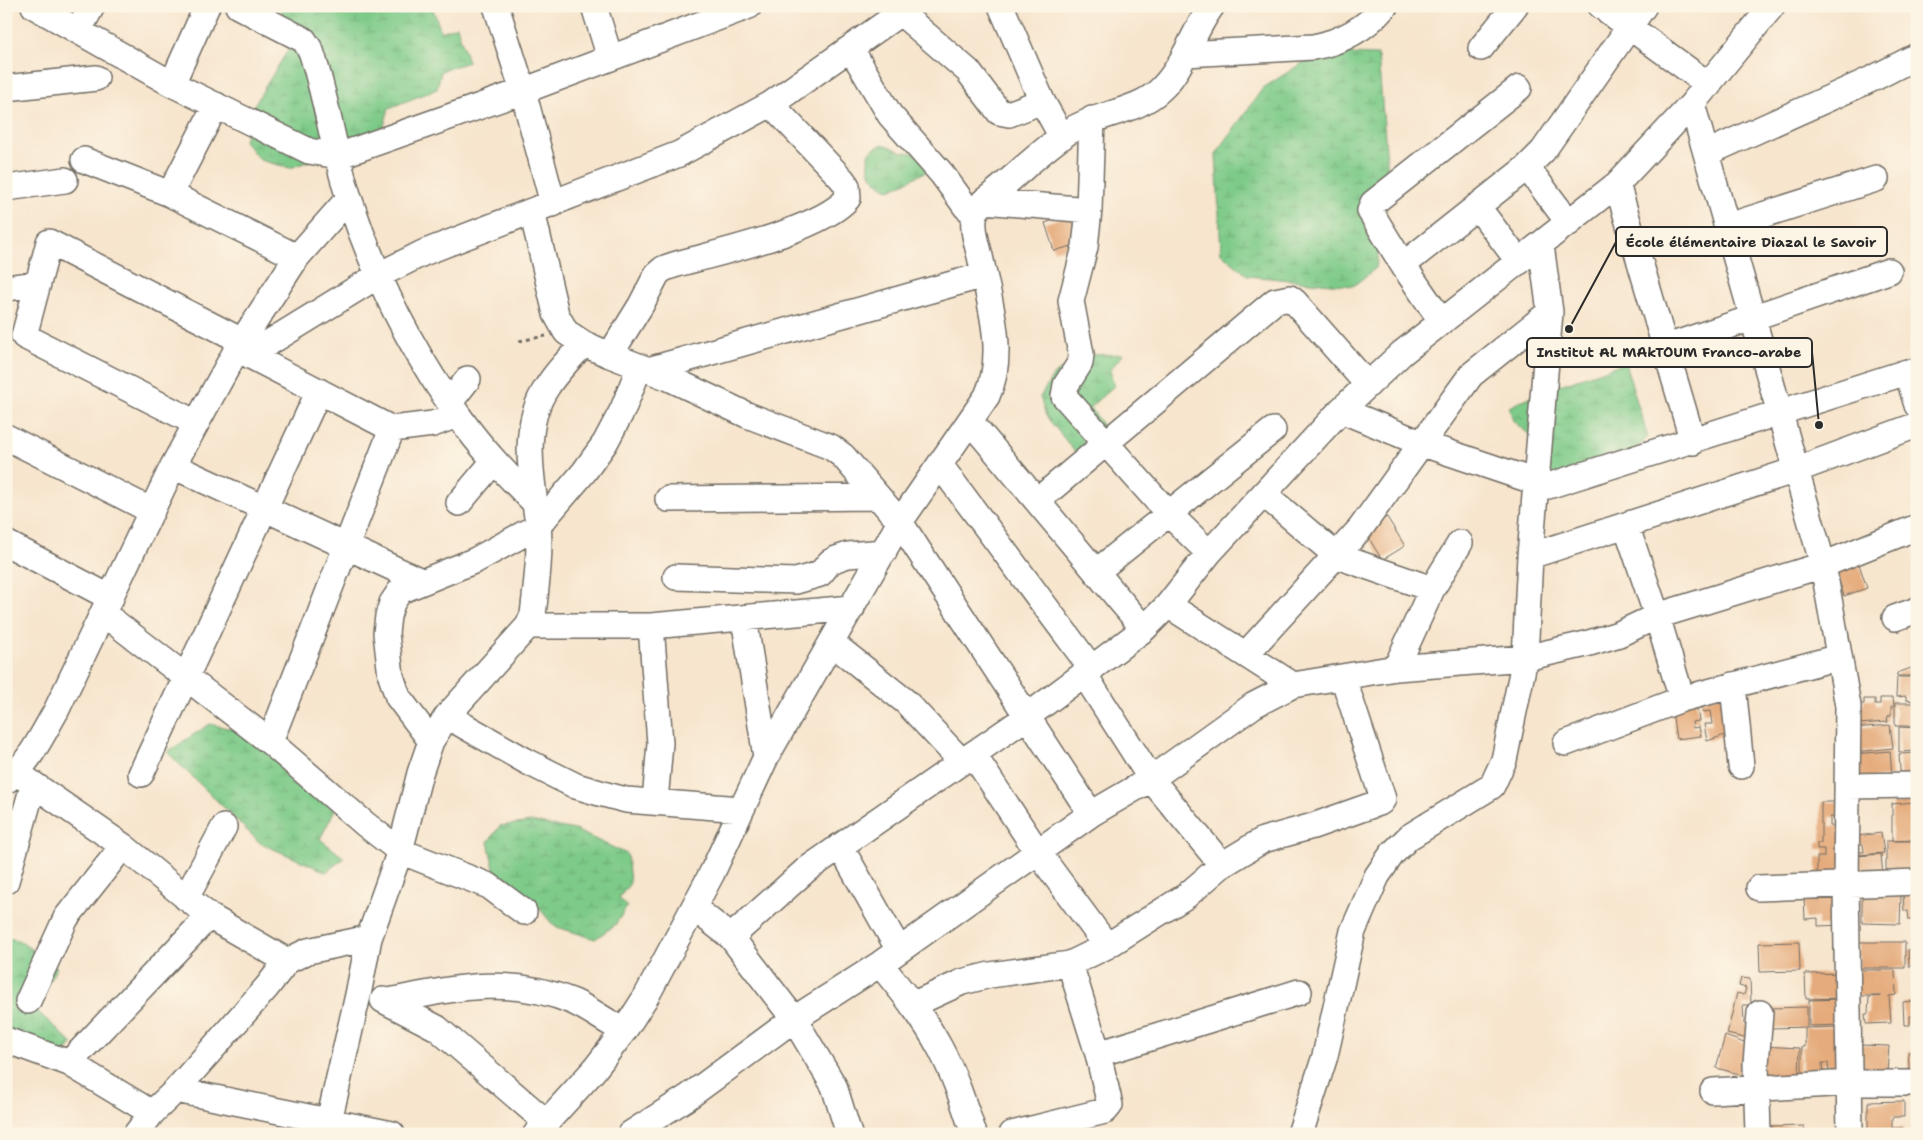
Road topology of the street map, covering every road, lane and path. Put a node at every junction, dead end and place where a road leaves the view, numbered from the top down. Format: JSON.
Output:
{"nodes":[{"id":1,"x":34,"y":6,"type":"edge"},
{"id":2,"x":92,"y":6,"type":"edge"},
{"id":3,"x":207,"y":6,"type":"edge"},
{"id":4,"x":238,"y":6,"type":"edge"},
{"id":5,"x":496,"y":6,"type":"edge"},
{"id":6,"x":594,"y":6,"type":"edge"},
{"id":7,"x":749,"y":6,"type":"edge"},
{"id":8,"x":1001,"y":6,"type":"edge"},
{"id":9,"x":1212,"y":6,"type":"edge"},
{"id":10,"x":1385,"y":6,"type":"edge"},
{"id":11,"x":1601,"y":6,"type":"edge"},
{"id":12,"x":1766,"y":8,"type":"edge"},
{"id":13,"x":1507,"y":9,"type":"edge"},
{"id":14,"x":906,"y":10,"type":"edge"},
{"id":15,"x":696,"y":16,"type":"edge"},
{"id":16,"x":1636,"y":16,"type":"edge"},
{"id":17,"x":79,"y":30,"type":"junction"},
{"id":18,"x":1481,"y":48,"type":"dead end"},
{"id":19,"x":851,"y":49,"type":"junction"},
{"id":20,"x":1185,"y":54,"type":"junction"},
{"id":21,"x":1917,"y":56,"type":"edge"},
{"id":22,"x":610,"y":58,"type":"junction"},
{"id":23,"x":96,"y":78,"type":"dead end"},
{"id":24,"x":172,"y":84,"type":"junction"},
{"id":25,"x":1709,"y":85,"type":"junction"},
{"id":26,"x":6,"y":88,"type":"edge"},
{"id":27,"x":1519,"y":88,"type":"dead end"},
{"id":28,"x":523,"y":91,"type":"junction"},
{"id":29,"x":1042,"y":101,"type":"junction"},
{"id":30,"x":771,"y":104,"type":"junction"},
{"id":31,"x":1692,"y":104,"type":"junction"},
{"id":32,"x":216,"y":105,"type":"junction"},
{"id":33,"x":1092,"y":119,"type":"junction"},
{"id":34,"x":1062,"y":137,"type":"junction"},
{"id":35,"x":1708,"y":154,"type":"junction"},
{"id":36,"x":338,"y":156,"type":"junction"},
{"id":37,"x":84,"y":160,"type":"dead end"},
{"id":38,"x":1528,"y":166,"type":"junction"},
{"id":39,"x":1876,"y":179,"type":"dead end"},
{"id":40,"x":65,"y":180,"type":"dead end"},
{"id":41,"x":1617,"y":184,"type":"junction"},
{"id":42,"x":6,"y":188,"type":"edge"},
{"id":43,"x":170,"y":194,"type":"junction"},
{"id":44,"x":349,"y":198,"type":"junction"},
{"id":45,"x":1477,"y":206,"type":"junction"},
{"id":46,"x":543,"y":207,"type":"junction"},
{"id":47,"x":979,"y":207,"type":"junction"},
{"id":48,"x":1089,"y":210,"type":"junction"},
{"id":49,"x":1568,"y":224,"type":"junction"},
{"id":50,"x":1728,"y":226,"type":"junction"},
{"id":51,"x":1541,"y":245,"type":"junction"},
{"id":52,"x":297,"y":257,"type":"junction"},
{"id":53,"x":1518,"y":262,"type":"junction"},
{"id":54,"x":1403,"y":265,"type":"junction"},
{"id":55,"x":1889,"y":271,"type":"dead end"},
{"id":56,"x":984,"y":275,"type":"junction"},
{"id":57,"x":379,"y":276,"type":"junction"},
{"id":58,"x":38,"y":284,"type":"junction"},
{"id":59,"x":6,"y":288,"type":"edge"},
{"id":60,"x":1550,"y":312,"type":"junction"},
{"id":61,"x":1754,"y":318,"type":"junction"},
{"id":62,"x":1442,"y":322,"type":"junction"},
{"id":63,"x":575,"y":338,"type":"junction"},
{"id":64,"x":519,"y":341,"type":"dead end"},
{"id":65,"x":1667,"y":347,"type":"junction"},
{"id":66,"x":242,"y":349,"type":"junction"},
{"id":67,"x":610,"y":355,"type":"junction"},
{"id":68,"x":644,"y":369,"type":"junction"},
{"id":69,"x":468,"y":379,"type":"dead end"},
{"id":70,"x":1368,"y":385,"type":"junction"},
{"id":71,"x":319,"y":391,"type":"junction"},
{"id":72,"x":1917,"y":405,"type":"edge"},
{"id":73,"x":453,"y":409,"type":"junction"},
{"id":74,"x":1340,"y":410,"type":"junction"},
{"id":75,"x":1780,"y":413,"type":"junction"},
{"id":76,"x":970,"y":421,"type":"junction"},
{"id":77,"x":196,"y":423,"type":"junction"},
{"id":78,"x":1917,"y":425,"type":"edge"},
{"id":79,"x":392,"y":429,"type":"junction"},
{"id":80,"x":1273,"y":430,"type":"dead end"},
{"id":81,"x":6,"y":437,"type":"edge"},
{"id":82,"x":1693,"y":442,"type":"junction"},
{"id":83,"x":1105,"y":443,"type":"junction"},
{"id":84,"x":1423,"y":444,"type":"junction"},
{"id":85,"x":494,"y":461,"type":"junction"},
{"id":86,"x":940,"y":465,"type":"junction"},
{"id":87,"x":173,"y":466,"type":"junction"},
{"id":88,"x":1796,"y":470,"type":"junction"},
{"id":89,"x":1538,"y":484,"type":"junction"},
{"id":90,"x":1265,"y":495,"type":"junction"},
{"id":91,"x":877,"y":496,"type":"junction"},
{"id":92,"x":668,"y":499,"type":"dead end"},
{"id":93,"x":533,"y":501,"type":"junction"},
{"id":94,"x":1037,"y":501,"type":"junction"},
{"id":95,"x":458,"y":503,"type":"dead end"},
{"id":96,"x":264,"y":509,"type":"junction"},
{"id":97,"x":152,"y":511,"type":"junction"},
{"id":98,"x":1169,"y":514,"type":"junction"},
{"id":99,"x":900,"y":522,"type":"junction"},
{"id":100,"x":1626,"y":525,"type":"junction"},
{"id":101,"x":538,"y":526,"type":"junction"},
{"id":102,"x":1917,"y":528,"type":"edge"},
{"id":103,"x":6,"y":543,"type":"edge"},
{"id":104,"x":1460,"y":543,"type":"dead end"},
{"id":105,"x":347,"y":547,"type":"junction"},
{"id":106,"x":884,"y":552,"type":"junction"},
{"id":107,"x":1209,"y":553,"type":"junction"},
{"id":108,"x":1337,"y":556,"type":"junction"},
{"id":109,"x":1530,"y":556,"type":"junction"},
{"id":110,"x":1823,"y":565,"type":"junction"},
{"id":111,"x":1096,"y":572,"type":"junction"},
{"id":112,"x":676,"y":577,"type":"dead end"},
{"id":113,"x":421,"y":582,"type":"junction"},
{"id":114,"x":1432,"y":589,"type":"junction"},
{"id":115,"x":1168,"y":605,"type":"junction"},
{"id":116,"x":108,"y":606,"type":"junction"},
{"id":117,"x":852,"y":608,"type":"junction"},
{"id":118,"x":1657,"y":616,"type":"junction"},
{"id":119,"x":744,"y":618,"type":"junction"},
{"id":120,"x":528,"y":626,"type":"junction"},
{"id":121,"x":651,"y":626,"type":"junction"},
{"id":122,"x":1144,"y":629,"type":"junction"},
{"id":123,"x":832,"y":644,"type":"junction"},
{"id":124,"x":1247,"y":653,"type":"junction"},
{"id":125,"x":1839,"y":657,"type":"junction"},
{"id":126,"x":1525,"y":658,"type":"junction"},
{"id":127,"x":1396,"y":668,"type":"junction"},
{"id":128,"x":1088,"y":672,"type":"junction"},
{"id":129,"x":187,"y":677,"type":"junction"},
{"id":130,"x":1343,"y":677,"type":"junction"},
{"id":131,"x":1294,"y":685,"type":"junction"},
{"id":132,"x":1733,"y":685,"type":"junction"},
{"id":133,"x":1682,"y":699,"type":"junction"},
{"id":134,"x":446,"y":716,"type":"junction"},
{"id":135,"x":1028,"y":716,"type":"junction"},
{"id":136,"x":431,"y":741,"type":"junction"},
{"id":137,"x":270,"y":742,"type":"junction"},
{"id":138,"x":1566,"y":743,"type":"dead end"},
{"id":139,"x":766,"y":757,"type":"junction"},
{"id":140,"x":967,"y":758,"type":"junction"},
{"id":141,"x":1741,"y":766,"type":"dead end"},
{"id":142,"x":141,"y":774,"type":"dead end"},
{"id":143,"x":1151,"y":779,"type":"junction"},
{"id":144,"x":19,"y":780,"type":"edge"},
{"id":145,"x":1917,"y":785,"type":"edge"},
{"id":146,"x":1847,"y":786,"type":"junction"},
{"id":147,"x":656,"y":802,"type":"junction"},
{"id":148,"x":741,"y":808,"type":"junction"},
{"id":149,"x":1091,"y":814,"type":"junction"},
{"id":150,"x":224,"y":827,"type":"dead end"},
{"id":151,"x":123,"y":846,"type":"junction"},
{"id":152,"x":840,"y":846,"type":"junction"},
{"id":153,"x":400,"y":851,"type":"junction"},
{"id":154,"x":1037,"y":851,"type":"junction"},
{"id":155,"x":1222,"y":865,"type":"junction"},
{"id":156,"x":6,"y":881,"type":"edge"},
{"id":157,"x":1917,"y":882,"type":"edge"},
{"id":158,"x":1846,"y":885,"type":"junction"},
{"id":159,"x":1759,"y":888,"type":"dead end"},
{"id":160,"x":186,"y":898,"type":"junction"},
{"id":161,"x":694,"y":908,"type":"junction"},
{"id":162,"x":524,"y":912,"type":"dead end"},
{"id":163,"x":209,"y":916,"type":"junction"},
{"id":164,"x":731,"y":937,"type":"junction"},
{"id":165,"x":369,"y":938,"type":"junction"},
{"id":166,"x":1107,"y":946,"type":"junction"},
{"id":167,"x":890,"y":957,"type":"junction"},
{"id":168,"x":287,"y":960,"type":"junction"},
{"id":169,"x":1070,"y":964,"type":"junction"},
{"id":170,"x":1299,"y":992,"type":"dead end"},
{"id":171,"x":358,"y":995,"type":"junction"},
{"id":172,"x":28,"y":1001,"type":"dead end"},
{"id":173,"x":389,"y":1001,"type":"junction"},
{"id":174,"x":912,"y":1004,"type":"junction"},
{"id":175,"x":1760,"y":1013,"type":"dead end"},
{"id":176,"x":794,"y":1019,"type":"junction"},
{"id":177,"x":624,"y":1031,"type":"junction"},
{"id":178,"x":6,"y":1040,"type":"edge"},
{"id":179,"x":1098,"y":1054,"type":"junction"},
{"id":180,"x":69,"y":1063,"type":"junction"},
{"id":181,"x":1849,"y":1082,"type":"junction"},
{"id":182,"x":1917,"y":1083,"type":"edge"},
{"id":183,"x":1757,"y":1089,"type":"junction"},
{"id":184,"x":176,"y":1090,"type":"junction"},
{"id":185,"x":1713,"y":1091,"type":"dead end"},
{"id":186,"x":152,"y":1113,"type":"junction"},
{"id":187,"x":328,"y":1127,"type":"edge"},
{"id":188,"x":541,"y":1128,"type":"edge"},
{"id":189,"x":136,"y":1134,"type":"edge"},
{"id":190,"x":392,"y":1134,"type":"edge"},
{"id":191,"x":630,"y":1134,"type":"edge"},
{"id":192,"x":850,"y":1134,"type":"edge"},
{"id":193,"x":974,"y":1134,"type":"edge"},
{"id":194,"x":1012,"y":1134,"type":"edge"},
{"id":195,"x":1300,"y":1134,"type":"edge"},
{"id":196,"x":1758,"y":1134,"type":"edge"},
{"id":197,"x":1850,"y":1134,"type":"edge"}],
"edges":[{"from":1,"to":17,"type":"street"},
{"from":2,"to":17,"type":"street"},
{"from":3,"to":24,"type":"street"},
{"from":4,"to":36,"type":"street"},
{"from":5,"to":28,"type":"street"},
{"from":6,"to":22,"type":"street"},
{"from":7,"to":15,"type":"street"},
{"from":8,"to":29,"type":"street"},
{"from":9,"to":20,"type":"street"},
{"from":10,"to":20,"type":"street"},
{"from":11,"to":16,"type":"street"},
{"from":12,"to":25,"type":"street"},
{"from":13,"to":18,"type":"street"},
{"from":14,"to":19,"type":"street"},
{"from":14,"to":29,"type":"street"},
{"from":15,"to":22,"type":"street"},
{"from":16,"to":25,"type":"street"},
{"from":16,"to":38,"type":"street"},
{"from":17,"to":24,"type":"street"},
{"from":19,"to":30,"type":"street"},
{"from":19,"to":47,"type":"street"},
{"from":20,"to":33,"type":"street"},
{"from":21,"to":35,"type":"street"},
{"from":22,"to":28,"type":"street"},
{"from":23,"to":26,"type":"street"},
{"from":24,"to":32,"type":"street"},
{"from":25,"to":31,"type":"street"},
{"from":27,"to":54,"type":"street"},
{"from":28,"to":36,"type":"street"},
{"from":28,"to":46,"type":"street"},
{"from":29,"to":34,"type":"street"},
{"from":30,"to":46,"type":"street"},
{"from":30,"to":67,"type":"street"},
{"from":31,"to":35,"type":"street"},
{"from":31,"to":41,"type":"street"},
{"from":32,"to":36,"type":"street"},
{"from":32,"to":43,"type":"street"},
{"from":33,"to":34,"type":"street"},
{"from":33,"to":48,"type":"street"},
{"from":34,"to":47,"type":"street"},
{"from":35,"to":50,"type":"street"},
{"from":36,"to":44,"type":"street"},
{"from":37,"to":43,"type":"street"},
{"from":38,"to":45,"type":"street"},
{"from":38,"to":49,"type":"street"},
{"from":39,"to":50,"type":"street"},
{"from":40,"to":42,"type":"street"},
{"from":41,"to":49,"type":"street"},
{"from":41,"to":65,"type":"street"},
{"from":43,"to":52,"type":"street"},
{"from":44,"to":52,"type":"street"},
{"from":44,"to":57,"type":"street"},
{"from":45,"to":53,"type":"street"},
{"from":45,"to":54,"type":"street"},
{"from":46,"to":57,"type":"street"},
{"from":46,"to":63,"type":"street"},
{"from":47,"to":48,"type":"street"},
{"from":47,"to":56,"type":"street"},
{"from":48,"to":83,"type":"street"},
{"from":49,"to":51,"type":"street"},
{"from":50,"to":61,"type":"street"},
{"from":51,"to":53,"type":"street"},
{"from":51,"to":60,"type":"street"},
{"from":52,"to":66,"type":"street"},
{"from":53,"to":62,"type":"street"},
{"from":54,"to":62,"type":"street"},
{"from":55,"to":61,"type":"street"},
{"from":56,"to":68,"type":"street"},
{"from":56,"to":76,"type":"street"},
{"from":57,"to":66,"type":"street"},
{"from":57,"to":73,"type":"street"},
{"from":58,"to":59,"type":"street"},
{"from":58,"to":66,"type":"street"},
{"from":58,"to":77,"type":"street"},
{"from":60,"to":84,"type":"street"},
{"from":60,"to":89,"type":"street"},
{"from":61,"to":65,"type":"street"},
{"from":61,"to":75,"type":"street"},
{"from":62,"to":70,"type":"street"},
{"from":63,"to":64,"type":"path"},
{"from":63,"to":67,"type":"street"},
{"from":63,"to":93,"type":"street"},
{"from":65,"to":82,"type":"street"},
{"from":66,"to":71,"type":"street"},
{"from":66,"to":77,"type":"street"},
{"from":67,"to":68,"type":"street"},
{"from":68,"to":91,"type":"street"},
{"from":68,"to":101,"type":"street"},
{"from":69,"to":73,"type":"street"},
{"from":70,"to":74,"type":"street"},
{"from":70,"to":83,"type":"street"},
{"from":71,"to":79,"type":"street"},
{"from":71,"to":96,"type":"street"},
{"from":72,"to":75,"type":"street"},
{"from":73,"to":79,"type":"street"},
{"from":73,"to":85,"type":"street"},
{"from":74,"to":84,"type":"street"},
{"from":74,"to":90,"type":"street"},
{"from":75,"to":82,"type":"street"},
{"from":75,"to":88,"type":"street"},
{"from":76,"to":86,"type":"street"},
{"from":76,"to":94,"type":"street"},
{"from":77,"to":87,"type":"street"},
{"from":78,"to":88,"type":"street"},
{"from":79,"to":105,"type":"street"},
{"from":80,"to":98,"type":"street"},
{"from":81,"to":97,"type":"street"},
{"from":82,"to":89,"type":"street"},
{"from":83,"to":94,"type":"street"},
{"from":83,"to":98,"type":"street"},
{"from":84,"to":89,"type":"street"},
{"from":84,"to":108,"type":"street"},
{"from":85,"to":93,"type":"street"},
{"from":85,"to":95,"type":"street"},
{"from":86,"to":99,"type":"street"},
{"from":86,"to":128,"type":"street"},
{"from":87,"to":96,"type":"street"},
{"from":87,"to":97,"type":"street"},
{"from":88,"to":100,"type":"street"},
{"from":88,"to":110,"type":"street"},
{"from":89,"to":109,"type":"street"},
{"from":90,"to":107,"type":"street"},
{"from":90,"to":108,"type":"street"},
{"from":91,"to":92,"type":"street"},
{"from":91,"to":99,"type":"street"},
{"from":93,"to":101,"type":"street"},
{"from":94,"to":111,"type":"street"},
{"from":96,"to":105,"type":"street"},
{"from":96,"to":129,"type":"street"},
{"from":97,"to":116,"type":"street"},
{"from":98,"to":107,"type":"street"},
{"from":98,"to":111,"type":"street"},
{"from":99,"to":106,"type":"street"},
{"from":99,"to":135,"type":"street"},
{"from":100,"to":109,"type":"street"},
{"from":100,"to":118,"type":"street"},
{"from":101,"to":113,"type":"street"},
{"from":101,"to":120,"type":"street"},
{"from":102,"to":110,"type":"street"},
{"from":103,"to":116,"type":"street"},
{"from":104,"to":114,"type":"street"},
{"from":105,"to":113,"type":"street"},
{"from":105,"to":137,"type":"street"},
{"from":106,"to":112,"type":"street"},
{"from":106,"to":117,"type":"street"},
{"from":107,"to":115,"type":"street"},
{"from":108,"to":114,"type":"street"},
{"from":108,"to":124,"type":"street"},
{"from":109,"to":126,"type":"street"},
{"from":110,"to":118,"type":"street"},
{"from":110,"to":125,"type":"street"},
{"from":111,"to":122,"type":"street"},
{"from":113,"to":136,"type":"street"},
{"from":114,"to":127,"type":"street"},
{"from":115,"to":122,"type":"street"},
{"from":115,"to":124,"type":"street"},
{"from":116,"to":129,"type":"street"},
{"from":116,"to":144,"type":"street"},
{"from":117,"to":119,"type":"street"},
{"from":117,"to":123,"type":"street"},
{"from":118,"to":126,"type":"street"},
{"from":118,"to":133,"type":"street"},
{"from":119,"to":121,"type":"street"},
{"from":119,"to":139,"type":"street"},
{"from":120,"to":121,"type":"street"},
{"from":120,"to":134,"type":"street"},
{"from":121,"to":147,"type":"street"},
{"from":122,"to":128,"type":"street"},
{"from":123,"to":139,"type":"street"},
{"from":123,"to":140,"type":"street"},
{"from":124,"to":131,"type":"street"},
{"from":125,"to":132,"type":"street"},
{"from":125,"to":146,"type":"street"},
{"from":126,"to":127,"type":"street"},
{"from":126,"to":195,"type":"street"},
{"from":127,"to":130,"type":"street"},
{"from":128,"to":135,"type":"street"},
{"from":128,"to":143,"type":"street"},
{"from":129,"to":137,"type":"street"},
{"from":129,"to":142,"type":"street"},
{"from":130,"to":131,"type":"street"},
{"from":130,"to":155,"type":"street"},
{"from":131,"to":143,"type":"street"},
{"from":132,"to":133,"type":"street"},
{"from":132,"to":141,"type":"street"},
{"from":133,"to":138,"type":"street"},
{"from":134,"to":136,"type":"street"},
{"from":134,"to":147,"type":"street"},
{"from":135,"to":140,"type":"street"},
{"from":135,"to":149,"type":"street"},
{"from":136,"to":153,"type":"street"},
{"from":137,"to":153,"type":"street"},
{"from":139,"to":148,"type":"street"},
{"from":140,"to":152,"type":"street"},
{"from":140,"to":154,"type":"street"},
{"from":143,"to":149,"type":"street"},
{"from":143,"to":155,"type":"street"},
{"from":144,"to":151,"type":"street"},
{"from":144,"to":156,"type":"street"},
{"from":145,"to":146,"type":"street"},
{"from":146,"to":158,"type":"street"},
{"from":147,"to":148,"type":"street"},
{"from":148,"to":161,"type":"street"},
{"from":149,"to":154,"type":"street"},
{"from":150,"to":160,"type":"street"},
{"from":151,"to":160,"type":"street"},
{"from":151,"to":172,"type":"street"},
{"from":152,"to":164,"type":"street"},
{"from":152,"to":167,"type":"street"},
{"from":153,"to":162,"type":"street"},
{"from":153,"to":165,"type":"street"},
{"from":154,"to":166,"type":"street"},
{"from":154,"to":167,"type":"street"},
{"from":155,"to":166,"type":"street"},
{"from":157,"to":158,"type":"street"},
{"from":158,"to":159,"type":"street"},
{"from":158,"to":181,"type":"street"},
{"from":160,"to":163,"type":"street"},
{"from":161,"to":164,"type":"street"},
{"from":161,"to":177,"type":"street"},
{"from":163,"to":168,"type":"street"},
{"from":163,"to":180,"type":"street"},
{"from":164,"to":176,"type":"street"},
{"from":165,"to":168,"type":"street"},
{"from":165,"to":171,"type":"street"},
{"from":166,"to":169,"type":"street"},
{"from":167,"to":174,"type":"street"},
{"from":167,"to":176,"type":"street"},
{"from":168,"to":184,"type":"street"},
{"from":169,"to":174,"type":"street"},
{"from":169,"to":179,"type":"street"},
{"from":170,"to":179,"type":"street"},
{"from":171,"to":173,"type":"street"},
{"from":171,"to":187,"type":"street"},
{"from":173,"to":177,"type":"street"},
{"from":173,"to":188,"type":"street"},
{"from":174,"to":193,"type":"street"},
{"from":175,"to":183,"type":"street"},
{"from":176,"to":191,"type":"street"},
{"from":176,"to":192,"type":"street"},
{"from":177,"to":188,"type":"street"},
{"from":178,"to":180,"type":"street"},
{"from":179,"to":194,"type":"street"},
{"from":180,"to":186,"type":"street"},
{"from":181,"to":182,"type":"street"},
{"from":181,"to":183,"type":"street"},
{"from":181,"to":197,"type":"street"},
{"from":183,"to":185,"type":"street"},
{"from":183,"to":196,"type":"street"},
{"from":184,"to":186,"type":"street"},
{"from":184,"to":187,"type":"street"},
{"from":186,"to":189,"type":"street"},
{"from":187,"to":190,"type":"street"}]}
